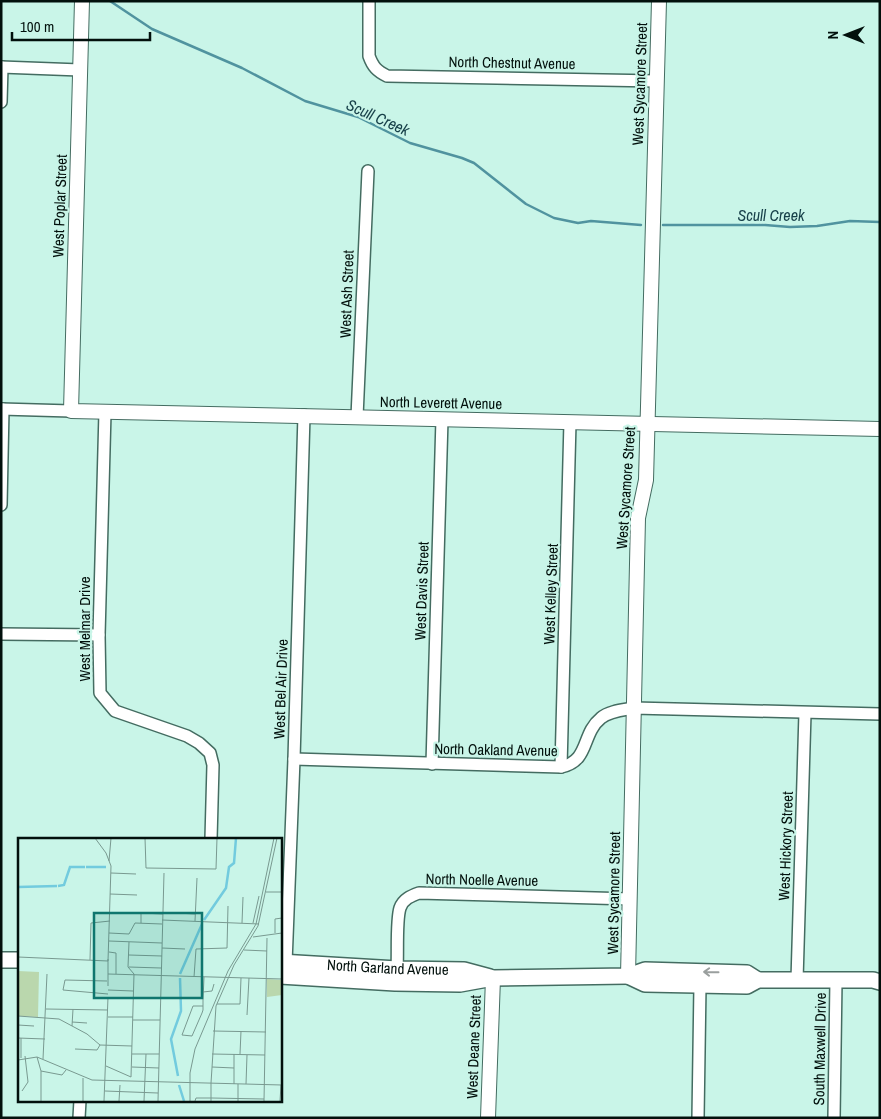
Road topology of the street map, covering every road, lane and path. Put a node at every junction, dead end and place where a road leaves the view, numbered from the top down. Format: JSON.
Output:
{"nodes":[{"id":1,"x":82,"y":1,"type":"edge"},
{"id":2,"x":369,"y":1,"type":"edge"},
{"id":3,"x":659,"y":1,"type":"edge"},
{"id":4,"x":2,"y":67,"type":"edge"},
{"id":5,"x":80,"y":70,"type":"junction"},
{"id":6,"x":657,"y":81,"type":"junction"},
{"id":7,"x":1,"y":102,"type":"edge"},
{"id":8,"x":368,"y":172,"type":"dead end"},
{"id":9,"x":2,"y":409,"type":"edge"},
{"id":10,"x":70,"y":411,"type":"junction"},
{"id":11,"x":105,"y":412,"type":"junction"},
{"id":12,"x":304,"y":416,"type":"junction"},
{"id":13,"x":357,"y":417,"type":"junction"},
{"id":14,"x":442,"y":419,"type":"junction"},
{"id":15,"x":570,"y":422,"type":"junction"},
{"id":16,"x":647,"y":423,"type":"junction"},
{"id":17,"x":880,"y":429,"type":"edge"},
{"id":18,"x":1,"y":505,"type":"edge"},
{"id":19,"x":1,"y":634,"type":"edge"},
{"id":20,"x":99,"y":635,"type":"junction"},
{"id":21,"x":634,"y":708,"type":"junction"},
{"id":22,"x":805,"y":713,"type":"junction"},
{"id":23,"x":880,"y":714,"type":"edge"},
{"id":24,"x":294,"y":759,"type":"junction"},
{"id":25,"x":432,"y":764,"type":"junction"},
{"id":26,"x":561,"y":767,"type":"junction"},
{"id":27,"x":211,"y":838,"type":"edge"},
{"id":28,"x":630,"y":899,"type":"junction"},
{"id":29,"x":1,"y":960,"type":"edge"},
{"id":30,"x":18,"y":960,"type":"edge"},
{"id":31,"x":282,"y":967,"type":"edge"},
{"id":32,"x":398,"y":969,"type":"junction"},
{"id":33,"x":628,"y":976,"type":"junction"},
{"id":34,"x":493,"y":978,"type":"junction"},
{"id":35,"x":878,"y":979,"type":"edge"},
{"id":36,"x":758,"y":980,"type":"junction"},
{"id":37,"x":797,"y":980,"type":"junction"},
{"id":38,"x":836,"y":980,"type":"junction"},
{"id":39,"x":700,"y":985,"type":"junction"},
{"id":40,"x":80,"y":1102,"type":"edge"},
{"id":41,"x":79,"y":1118,"type":"edge"},
{"id":42,"x":488,"y":1118,"type":"edge"},
{"id":43,"x":698,"y":1118,"type":"edge"},
{"id":44,"x":834,"y":1118,"type":"edge"}],
"edges":[{"from":1,"to":5,"type":"street","name":"West Poplar Street"},
{"from":2,"to":6,"type":"street","name":"North Chestnut Avenue"},
{"from":3,"to":6,"type":"street","name":"West Sycamore Street"},
{"from":4,"to":5,"type":"street"},
{"from":4,"to":7,"type":"street"},
{"from":5,"to":10,"type":"street","name":"West Poplar Street"},
{"from":6,"to":16,"type":"street","name":"West Sycamore Street"},
{"from":8,"to":13,"type":"street","name":"West Ash Street"},
{"from":9,"to":10,"type":"street","name":"North Leverett Avenue"},
{"from":9,"to":18,"type":"street"},
{"from":10,"to":11,"type":"street","name":"North Leverett Avenue"},
{"from":11,"to":12,"type":"street","name":"North Leverett Avenue"},
{"from":11,"to":20,"type":"street","name":"West Melmar Drive"},
{"from":12,"to":13,"type":"street","name":"North Leverett Avenue"},
{"from":12,"to":24,"type":"street","name":"West Bel Air Drive"},
{"from":13,"to":14,"type":"street","name":"North Leverett Avenue"},
{"from":14,"to":15,"type":"street","name":"North Leverett Avenue"},
{"from":14,"to":25,"type":"street","name":"West Davis Street"},
{"from":15,"to":16,"type":"street","name":"North Leverett Avenue"},
{"from":15,"to":26,"type":"street","name":"West Kelley Street"},
{"from":16,"to":17,"type":"street","name":"North Leverett Avenue"},
{"from":16,"to":21,"type":"street","name":"West Sycamore Street"},
{"from":19,"to":20,"type":"street"},
{"from":20,"to":27,"type":"street","name":"West Melmar Drive"},
{"from":21,"to":22,"type":"street","name":"North Oakland Avenue"},
{"from":21,"to":26,"type":"street","name":"North Oakland Avenue"},
{"from":21,"to":28,"type":"street","name":"West Sycamore Street"},
{"from":22,"to":23,"type":"street","name":"North Oakland Avenue"},
{"from":22,"to":37,"type":"street","name":"West Hickory Street"},
{"from":24,"to":25,"type":"street","name":"North Oakland Avenue"},
{"from":24,"to":31,"type":"street","name":"West Bel Air Drive"},
{"from":25,"to":26,"type":"street","name":"North Oakland Avenue"},
{"from":28,"to":32,"type":"street","name":"North Noelle Avenue"},
{"from":28,"to":33,"type":"street","name":"West Sycamore Street"},
{"from":29,"to":30,"type":"main road"},
{"from":31,"to":32,"type":"main road","name":"North Garland Avenue"},
{"from":31,"to":34,"type":"main road","name":"North Garland Avenue"},
{"from":32,"to":34,"type":"main road","name":"North Garland Avenue"},
{"from":33,"to":34,"type":"main road","name":"North Garland Avenue"},
{"from":36,"to":33,"type":"main road","name":"North Garland Avenue","one_way":true},
{"from":33,"to":39,"type":"main road","name":"North Garland Avenue"},
{"from":34,"to":42,"type":"street","name":"West Deane Street"},
{"from":35,"to":38,"type":"main road","name":"North Garland Avenue"},
{"from":36,"to":37,"type":"main road","name":"North Garland Avenue"},
{"from":36,"to":39,"type":"main road","name":"North Garland Avenue"},
{"from":37,"to":38,"type":"main road","name":"North Garland Avenue"},
{"from":38,"to":44,"type":"street","name":"South Maxwell Drive"},
{"from":39,"to":43,"type":"street"},
{"from":40,"to":41,"type":"street"}]}
